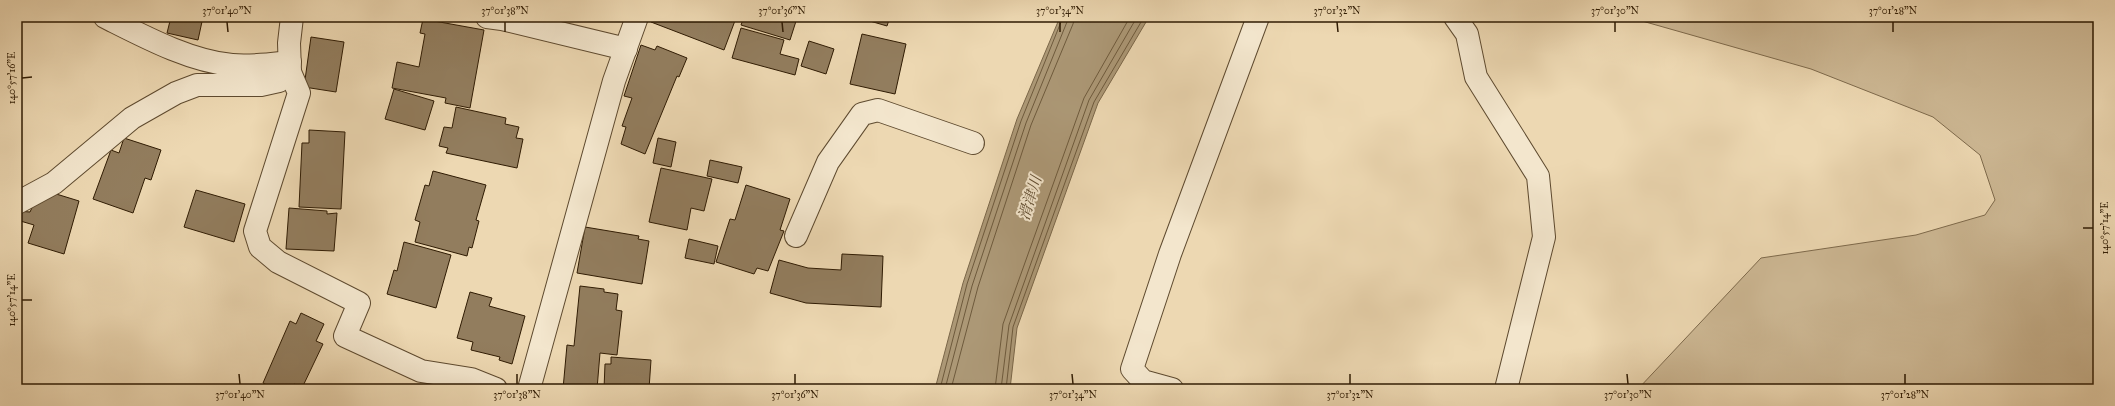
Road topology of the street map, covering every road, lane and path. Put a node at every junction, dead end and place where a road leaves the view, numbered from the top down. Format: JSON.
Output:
{"nodes":[{"id":1,"x":106,"y":17,"type":"edge"},
{"id":2,"x":292,"y":17,"type":"edge"},
{"id":3,"x":487,"y":17,"type":"edge"},
{"id":4,"x":637,"y":17,"type":"edge"},
{"id":5,"x":1258,"y":17,"type":"edge"},
{"id":6,"x":1455,"y":17,"type":"edge"},
{"id":7,"x":626,"y":49,"type":"junction"},
{"id":8,"x":290,"y":67,"type":"junction"},
{"id":9,"x":973,"y":142,"type":"dead end"},
{"id":10,"x":17,"y":203,"type":"edge"},
{"id":11,"x":796,"y":236,"type":"dead end"},
{"id":12,"x":496,"y":389,"type":"edge"},
{"id":13,"x":529,"y":389,"type":"edge"},
{"id":14,"x":1172,"y":389,"type":"edge"},
{"id":15,"x":1506,"y":389,"type":"edge"}],
"edges":[{"from":1,"to":8,"type":"street"},
{"from":2,"to":8,"type":"street"},
{"from":3,"to":7,"type":"street"},
{"from":4,"to":7,"type":"street"},
{"from":5,"to":14,"type":"street"},
{"from":6,"to":15,"type":"street"},
{"from":7,"to":13,"type":"street"},
{"from":8,"to":10,"type":"street"},
{"from":8,"to":12,"type":"street"},
{"from":9,"to":11,"type":"street"}]}
